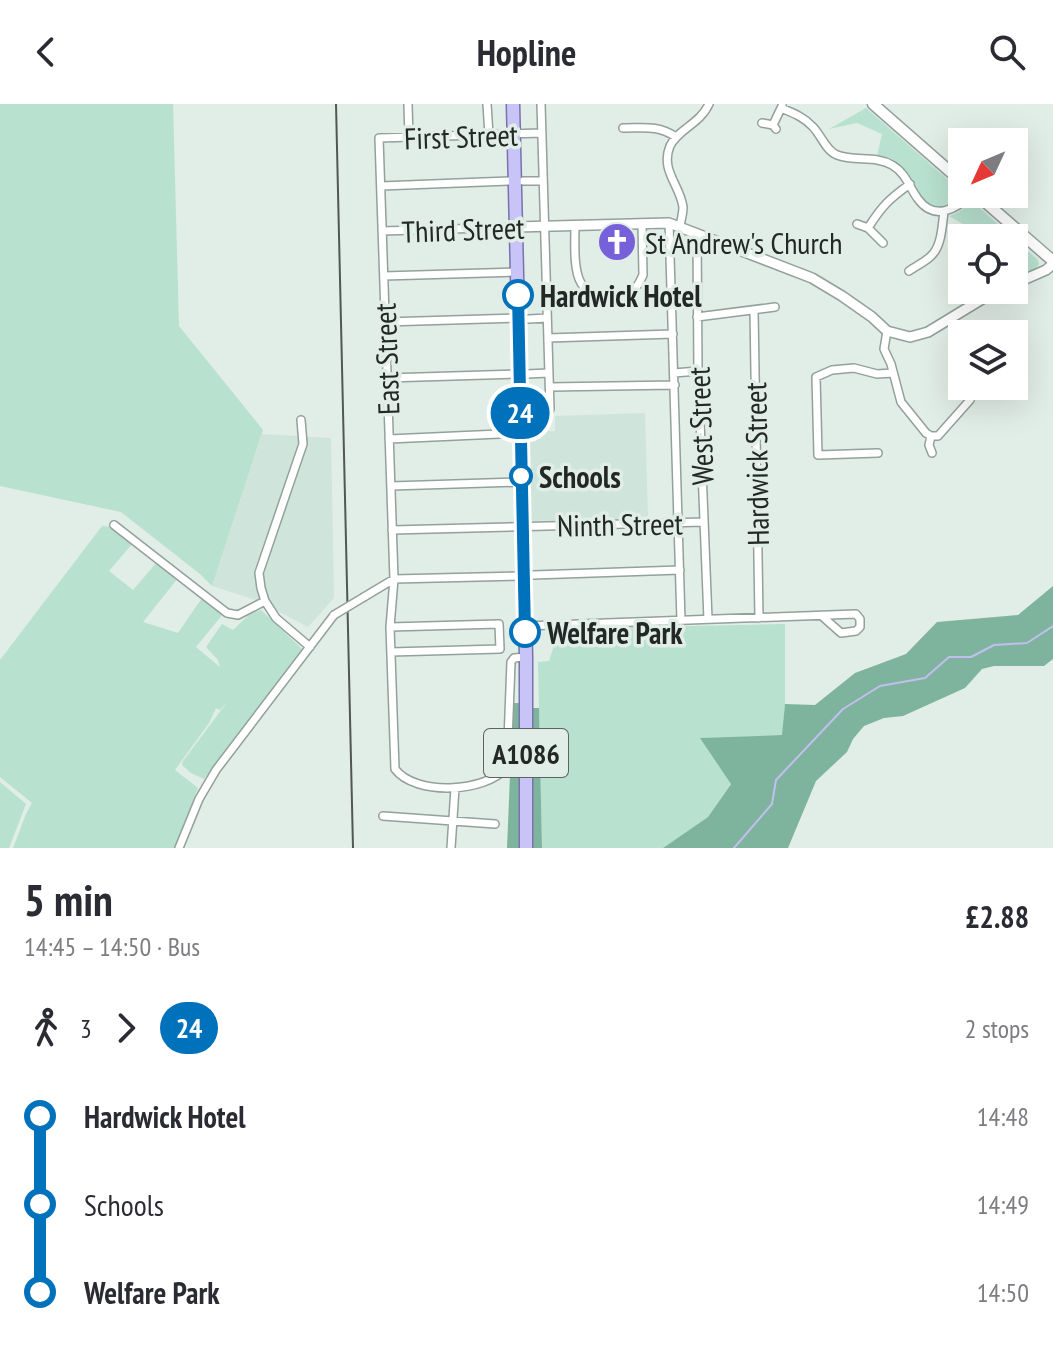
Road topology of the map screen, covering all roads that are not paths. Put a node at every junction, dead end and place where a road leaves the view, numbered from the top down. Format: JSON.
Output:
{"nodes":[{"id":1,"x":408,"y":104,"type":"edge"},
{"id":2,"x":487,"y":104,"type":"edge"},
{"id":3,"x":513,"y":104,"type":"edge"},
{"id":4,"x":541,"y":104,"type":"edge"},
{"id":5,"x":709,"y":104,"type":"edge"},
{"id":6,"x":873,"y":104,"type":"edge"},
{"id":7,"x":782,"y":106,"type":"edge"},
{"id":8,"x":762,"y":123,"type":"dead end"},
{"id":9,"x":623,"y":128,"type":"dead end"},
{"id":10,"x":542,"y":133,"type":"junction"},
{"id":11,"x":514,"y":134,"type":"junction"},
{"id":12,"x":489,"y":135,"type":"junction"},
{"id":13,"x":676,"y":137,"type":"junction"},
{"id":14,"x":379,"y":138,"type":"joint"},
{"id":15,"x":409,"y":138,"type":"junction"},
{"id":16,"x":948,"y":170,"type":"edge"},
{"id":17,"x":509,"y":181,"type":"dead end"},
{"id":18,"x":523,"y":181,"type":"dead end"},
{"id":19,"x":543,"y":181,"type":"junction"},
{"id":20,"x":910,"y":184,"type":"junction"},
{"id":21,"x":381,"y":186,"type":"junction"},
{"id":22,"x":953,"y":208,"type":"edge"},
{"id":23,"x":989,"y":208,"type":"edge"},
{"id":24,"x":944,"y":212,"type":"junction"},
{"id":25,"x":642,"y":223,"type":"junction"},
{"id":26,"x":669,"y":223,"type":"junction"},
{"id":27,"x":857,"y":224,"type":"dead end"},
{"id":28,"x":575,"y":225,"type":"junction"},
{"id":29,"x":545,"y":226,"type":"junction"},
{"id":30,"x":680,"y":226,"type":"junction"},
{"id":31,"x":516,"y":227,"type":"junction"},
{"id":32,"x":868,"y":228,"type":"junction"},
{"id":33,"x":382,"y":231,"type":"junction"},
{"id":34,"x":697,"y":233,"type":"junction"},
{"id":35,"x":883,"y":243,"type":"dead end"},
{"id":36,"x":1053,"y":262,"type":"edge"},
{"id":37,"x":517,"y":272,"type":"junction"},
{"id":38,"x":384,"y":276,"type":"junction"},
{"id":39,"x":919,"y":276,"type":"dead end"},
{"id":40,"x":1028,"y":278,"type":"edge"},
{"id":41,"x":973,"y":304,"type":"edge"},
{"id":42,"x":775,"y":307,"type":"dead end"},
{"id":43,"x":754,"y":310,"type":"junction"},
{"id":44,"x":697,"y":317,"type":"junction"},
{"id":45,"x":524,"y":318,"type":"junction"},
{"id":46,"x":547,"y":318,"type":"junction"},
{"id":47,"x":385,"y":322,"type":"junction"},
{"id":48,"x":887,"y":331,"type":"junction"},
{"id":49,"x":673,"y":334,"type":"junction"},
{"id":50,"x":548,"y":338,"type":"junction"},
{"id":51,"x":698,"y":371,"type":"junction"},
{"id":52,"x":549,"y":373,"type":"junction"},
{"id":53,"x":674,"y":373,"type":"junction"},
{"id":54,"x":893,"y":373,"type":"junction"},
{"id":55,"x":523,"y":374,"type":"junction"},
{"id":56,"x":387,"y":378,"type":"junction"},
{"id":57,"x":675,"y":385,"type":"junction"},
{"id":58,"x":550,"y":387,"type":"junction"},
{"id":59,"x":970,"y":400,"type":"dead end"},
{"id":60,"x":520,"y":410,"type":"junction"},
{"id":61,"x":301,"y":420,"type":"dead end"},
{"id":62,"x":520,"y":433,"type":"junction"},
{"id":63,"x":931,"y":436,"type":"junction"},
{"id":64,"x":389,"y":439,"type":"junction"},
{"id":65,"x":866,"y":442,"type":"dead end"},
{"id":66,"x":866,"y":453,"type":"junction"},
{"id":67,"x":878,"y":453,"type":"dead end"},
{"id":68,"x":932,"y":453,"type":"dead end"},
{"id":69,"x":818,"y":455,"type":"junction"},
{"id":70,"x":818,"y":468,"type":"dead end"},
{"id":71,"x":521,"y":482,"type":"junction"},
{"id":72,"x":391,"y":486,"type":"junction"},
{"id":73,"x":678,"y":522,"type":"junction"},
{"id":74,"x":704,"y":522,"type":"junction"},
{"id":75,"x":114,"y":525,"type":"dead end"},
{"id":76,"x":522,"y":526,"type":"junction"},
{"id":77,"x":392,"y":530,"type":"junction"},
{"id":78,"x":680,"y":570,"type":"junction"},
{"id":79,"x":529,"y":576,"type":"junction"},
{"id":80,"x":394,"y":579,"type":"junction"},
{"id":81,"x":265,"y":601,"type":"junction"},
{"id":82,"x":823,"y":617,"type":"junction"},
{"id":83,"x":759,"y":618,"type":"junction"},
{"id":84,"x":708,"y":619,"type":"junction"},
{"id":85,"x":681,"y":621,"type":"junction"},
{"id":86,"x":525,"y":626,"type":"junction"},
{"id":87,"x":390,"y":627,"type":"junction"},
{"id":88,"x":310,"y":647,"type":"junction"},
{"id":89,"x":391,"y":652,"type":"junction"},
{"id":90,"x":526,"y":657,"type":"junction"},
{"id":91,"x":455,"y":788,"type":"junction"},
{"id":92,"x":383,"y":816,"type":"dead end"},
{"id":93,"x":453,"y":821,"type":"junction"},
{"id":94,"x":495,"y":824,"type":"dead end"},
{"id":95,"x":179,"y":848,"type":"edge"},
{"id":96,"x":451,"y":848,"type":"edge"},
{"id":97,"x":526,"y":848,"type":"edge"}],
"edges":[{"from":1,"to":15,"type":"street"},
{"from":2,"to":12,"type":"street"},
{"from":3,"to":11,"type":"main road","number":"A1086"},
{"from":4,"to":10,"type":"street"},
{"from":5,"to":13,"type":"street"},
{"from":6,"to":16,"type":"main road"},
{"from":7,"to":8,"type":"street"},
{"from":7,"to":20,"type":"street"},
{"from":9,"to":13,"type":"street"},
{"from":10,"to":11,"type":"street","name":"First Street"},
{"from":10,"to":19,"type":"street"},
{"from":11,"to":12,"type":"street","name":"First Street"},
{"from":11,"to":31,"type":"main road","number":"A1086"},
{"from":12,"to":15,"type":"street","name":"First Street"},
{"from":13,"to":30,"type":"street"},
{"from":14,"to":15,"type":"street","name":"First Street"},
{"from":14,"to":21,"type":"street","name":"East Street"},
{"from":17,"to":21,"type":"street"},
{"from":18,"to":19,"type":"street"},
{"from":19,"to":29,"type":"street"},
{"from":20,"to":24,"type":"street"},
{"from":20,"to":32,"type":"street"},
{"from":21,"to":33,"type":"street","name":"East Street"},
{"from":22,"to":24,"type":"street"},
{"from":23,"to":36,"type":"main road"},
{"from":24,"to":39,"type":"street"},
{"from":25,"to":26,"type":"street"},
{"from":25,"to":28,"type":"street"},
{"from":25,"to":28,"type":"street"},
{"from":26,"to":30,"type":"street"},
{"from":26,"to":49,"type":"street"},
{"from":27,"to":32,"type":"street"},
{"from":28,"to":29,"type":"street","name":"Third Street"},
{"from":29,"to":31,"type":"street","name":"Third Street"},
{"from":29,"to":46,"type":"street"},
{"from":30,"to":34,"type":"street"},
{"from":31,"to":33,"type":"street","name":"Third Street"},
{"from":31,"to":37,"type":"main road","number":"A1086"},
{"from":32,"to":35,"type":"street"},
{"from":33,"to":38,"type":"street","name":"East Street"},
{"from":34,"to":44,"type":"street","name":"West Street"},
{"from":34,"to":48,"type":"street"},
{"from":36,"to":40,"type":"street"},
{"from":37,"to":38,"type":"street"},
{"from":37,"to":45,"type":"main road","number":"A1086"},
{"from":38,"to":47,"type":"street","name":"East Street"},
{"from":41,"to":48,"type":"street"},
{"from":42,"to":43,"type":"street"},
{"from":43,"to":44,"type":"street"},
{"from":43,"to":83,"type":"street","name":"Hardwick Street"},
{"from":44,"to":51,"type":"street","name":"West Street"},
{"from":45,"to":46,"type":"street"},
{"from":45,"to":47,"type":"street"},
{"from":45,"to":55,"type":"main road","number":"A1086"},
{"from":46,"to":50,"type":"street"},
{"from":47,"to":56,"type":"street","name":"East Street"},
{"from":48,"to":54,"type":"street"},
{"from":49,"to":50,"type":"street"},
{"from":49,"to":53,"type":"street"},
{"from":50,"to":52,"type":"street"},
{"from":51,"to":53,"type":"street"},
{"from":51,"to":74,"type":"street","name":"West Street"},
{"from":52,"to":55,"type":"street"},
{"from":52,"to":58,"type":"street"},
{"from":53,"to":57,"type":"street"},
{"from":54,"to":63,"type":"street"},
{"from":54,"to":69,"type":"street"},
{"from":55,"to":56,"type":"street"},
{"from":55,"to":60,"type":"main road","number":"A1086"},
{"from":56,"to":64,"type":"street","name":"East Street"},
{"from":57,"to":58,"type":"street"},
{"from":57,"to":73,"type":"street"},
{"from":58,"to":60,"type":"street"},
{"from":59,"to":63,"type":"street"},
{"from":60,"to":62,"type":"main road","number":"A1086"},
{"from":61,"to":81,"type":"street"},
{"from":62,"to":64,"type":"street"},
{"from":62,"to":71,"type":"main road","number":"A1086"},
{"from":63,"to":68,"type":"street"},
{"from":64,"to":72,"type":"street","name":"East Street"},
{"from":65,"to":66,"type":"street"},
{"from":66,"to":67,"type":"street"},
{"from":66,"to":69,"type":"street"},
{"from":69,"to":70,"type":"street"},
{"from":71,"to":72,"type":"street"},
{"from":71,"to":76,"type":"main road","number":"A1086"},
{"from":72,"to":77,"type":"street","name":"East Street"},
{"from":73,"to":74,"type":"street","name":"Ninth Street"},
{"from":73,"to":76,"type":"street","name":"Ninth Street"},
{"from":73,"to":78,"type":"street"},
{"from":74,"to":84,"type":"street","name":"West Street"},
{"from":75,"to":81,"type":"street"},
{"from":76,"to":77,"type":"street","name":"Ninth Street"},
{"from":76,"to":79,"type":"main road","number":"A1086"},
{"from":77,"to":80,"type":"street","name":"East Street"},
{"from":78,"to":79,"type":"street"},
{"from":78,"to":85,"type":"street"},
{"from":79,"to":80,"type":"street"},
{"from":79,"to":86,"type":"main road","number":"A1086"},
{"from":80,"to":87,"type":"street","name":"East Street"},
{"from":80,"to":88,"type":"street","bridge":true},
{"from":81,"to":88,"type":"street"},
{"from":82,"to":82,"type":"street"},
{"from":82,"to":83,"type":"street"},
{"from":83,"to":84,"type":"street"},
{"from":84,"to":85,"type":"street"},
{"from":85,"to":86,"type":"street"},
{"from":86,"to":90,"type":"main road","number":"A1086"},
{"from":87,"to":89,"type":"street","name":"East Street"},
{"from":87,"to":89,"type":"street"},
{"from":88,"to":95,"type":"street"},
{"from":89,"to":91,"type":"street","name":"East Street"},
{"from":90,"to":91,"type":"street"},
{"from":90,"to":97,"type":"main road","number":"A1086"},
{"from":91,"to":93,"type":"street"},
{"from":92,"to":93,"type":"street"},
{"from":93,"to":94,"type":"street"},
{"from":93,"to":96,"type":"street"}]}
